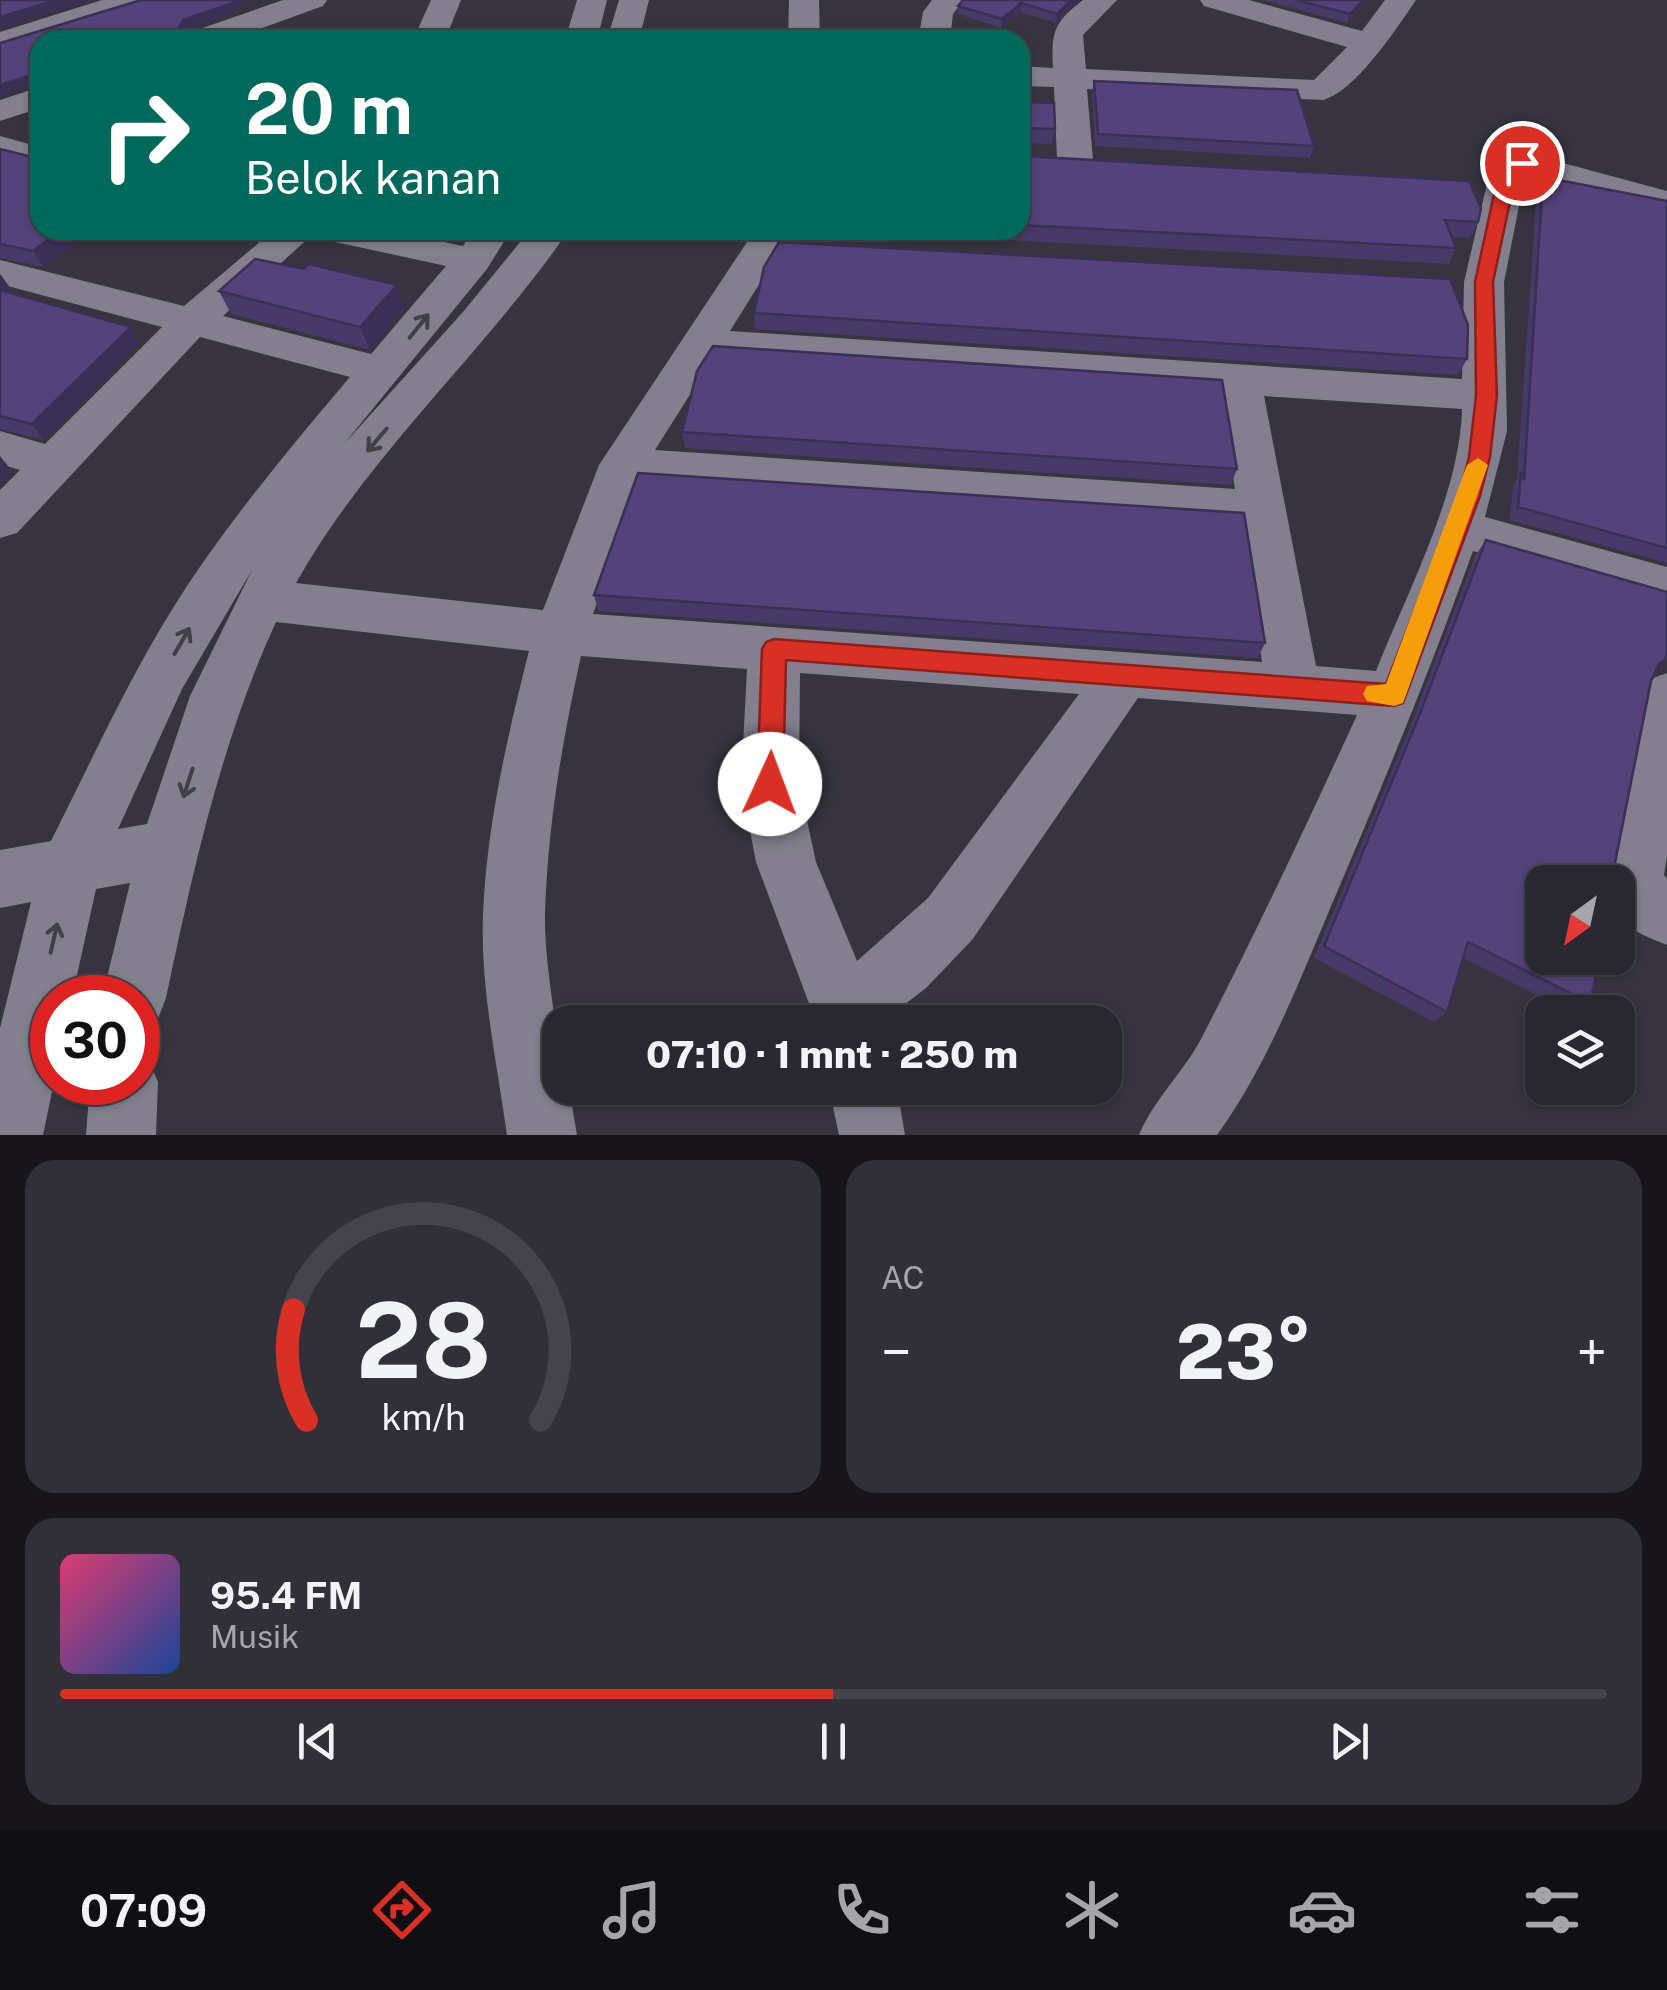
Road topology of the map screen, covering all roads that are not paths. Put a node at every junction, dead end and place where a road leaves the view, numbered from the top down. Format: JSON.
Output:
{"nodes":[{"id":1,"x":133,"y":0,"type":"edge"},
{"id":2,"x":313,"y":0,"type":"edge"},
{"id":3,"x":446,"y":0,"type":"edge"},
{"id":4,"x":592,"y":0,"type":"edge"},
{"id":5,"x":634,"y":0,"type":"edge"},
{"id":6,"x":804,"y":0,"type":"edge"},
{"id":7,"x":949,"y":0,"type":"edge"},
{"id":8,"x":1102,"y":0,"type":"edge"},
{"id":9,"x":1215,"y":0,"type":"edge"},
{"id":10,"x":1401,"y":0,"type":"edge"},
{"id":11,"x":38,"y":30,"type":"edge"},
{"id":12,"x":228,"y":30,"type":"edge"},
{"id":13,"x":300,"y":30,"type":"edge"},
{"id":14,"x":433,"y":30,"type":"edge"},
{"id":15,"x":584,"y":30,"type":"edge"},
{"id":16,"x":626,"y":30,"type":"edge"},
{"id":17,"x":804,"y":30,"type":"edge"},
{"id":18,"x":935,"y":30,"type":"edge"},
{"id":19,"x":30,"y":33,"type":"edge"},
{"id":20,"x":0,"y":42,"type":"edge"},
{"id":21,"x":1368,"y":43,"type":"junction"},
{"id":22,"x":1030,"y":76,"type":"edge"},
{"id":23,"x":1068,"y":78,"type":"junction"},
{"id":24,"x":30,"y":100,"type":"edge"},
{"id":25,"x":0,"y":111,"type":"edge"},
{"id":26,"x":0,"y":148,"type":"edge"},
{"id":27,"x":30,"y":156,"type":"edge"},
{"id":28,"x":1038,"y":158,"type":"edge"},
{"id":29,"x":1075,"y":160,"type":"junction"},
{"id":30,"x":1114,"y":162,"type":"edge"},
{"id":31,"x":1667,"y":203,"type":"edge"},
{"id":32,"x":286,"y":240,"type":"edge"},
{"id":33,"x":432,"y":240,"type":"edge"},
{"id":34,"x":542,"y":240,"type":"edge"},
{"id":35,"x":783,"y":240,"type":"edge"},
{"id":36,"x":483,"y":245,"type":"edge"},
{"id":37,"x":0,"y":272,"type":"edge"},
{"id":38,"x":191,"y":322,"type":"junction"},
{"id":39,"x":702,"y":342,"type":"junction"},
{"id":40,"x":382,"y":372,"type":"junction"},
{"id":41,"x":1239,"y":377,"type":"junction"},
{"id":42,"x":1486,"y":396,"type":"junction"},
{"id":43,"x":0,"y":447,"type":"edge"},
{"id":44,"x":52,"y":464,"type":"junction"},
{"id":45,"x":622,"y":464,"type":"junction"},
{"id":46,"x":1261,"y":509,"type":"junction"},
{"id":47,"x":0,"y":520,"type":"edge"},
{"id":48,"x":1457,"y":528,"type":"junction"},
{"id":49,"x":1667,"y":587,"type":"edge"},
{"id":50,"x":261,"y":600,"type":"junction"},
{"id":51,"x":560,"y":632,"type":"junction"},
{"id":52,"x":774,"y":649,"type":"junction"},
{"id":53,"x":1123,"y":676,"type":"junction"},
{"id":54,"x":1293,"y":687,"type":"junction"},
{"id":55,"x":1394,"y":695,"type":"junction"},
{"id":56,"x":1667,"y":696,"type":"edge"},
{"id":57,"x":167,"y":848,"type":"junction"},
{"id":58,"x":72,"y":864,"type":"junction"},
{"id":59,"x":0,"y":879,"type":"edge"},
{"id":60,"x":1667,"y":915,"type":"edge"},
{"id":61,"x":139,"y":975,"type":"edge"},
{"id":62,"x":843,"y":1005,"type":"edge"},
{"id":63,"x":859,"y":1005,"type":"edge"},
{"id":64,"x":123,"y":1105,"type":"edge"},
{"id":65,"x":8,"y":1135,"type":"edge"},
{"id":66,"x":121,"y":1135,"type":"edge"},
{"id":67,"x":542,"y":1135,"type":"edge"},
{"id":68,"x":1174,"y":1135,"type":"edge"}],
"edges":[{"from":1,"to":11,"type":"street"},
{"from":2,"to":12,"type":"street"},
{"from":2,"to":13,"type":"street"},
{"from":3,"to":14,"type":"street"},
{"from":4,"to":15,"type":"street"},
{"from":5,"to":16,"type":"street"},
{"from":6,"to":17,"type":"street"},
{"from":7,"to":18,"type":"street"},
{"from":8,"to":23,"type":"street"},
{"from":9,"to":21,"type":"street"},
{"from":10,"to":21,"type":"street"},
{"from":19,"to":20,"type":"street"},
{"from":21,"to":23,"type":"street"},
{"from":22,"to":23,"type":"street"},
{"from":23,"to":29,"type":"street"},
{"from":24,"to":25,"type":"street"},
{"from":26,"to":27,"type":"street"},
{"from":28,"to":29,"type":"street"},
{"from":29,"to":30,"type":"street"},
{"from":31,"to":42,"type":"street"},
{"from":32,"to":38,"type":"street"},
{"from":33,"to":36,"type":"street"},
{"from":34,"to":50,"type":"street","one_way":true},
{"from":35,"to":39,"type":"street"},
{"from":40,"to":36,"type":"street","one_way":true},
{"from":37,"to":38,"type":"street"},
{"from":38,"to":40,"type":"street"},
{"from":38,"to":44,"type":"street"},
{"from":39,"to":41,"type":"street"},
{"from":39,"to":45,"type":"street"},
{"from":58,"to":40,"type":"street","one_way":true},
{"from":41,"to":42,"type":"street"},
{"from":41,"to":46,"type":"street"},
{"from":42,"to":48,"type":"street"},
{"from":43,"to":44,"type":"street"},
{"from":44,"to":47,"type":"street"},
{"from":45,"to":46,"type":"street"},
{"from":45,"to":51,"type":"street"},
{"from":46,"to":54,"type":"street"},
{"from":48,"to":49,"type":"street"},
{"from":48,"to":55,"type":"street"},
{"from":50,"to":51,"type":"street"},
{"from":50,"to":57,"type":"street","one_way":true},
{"from":51,"to":52,"type":"street"},
{"from":51,"to":67,"type":"street"},
{"from":52,"to":53,"type":"street"},
{"from":52,"to":62,"type":"street"},
{"from":53,"to":54,"type":"street"},
{"from":53,"to":63,"type":"street"},
{"from":54,"to":55,"type":"street"},
{"from":55,"to":68,"type":"street"},
{"from":56,"to":60,"type":"street"},
{"from":57,"to":58,"type":"street"},
{"from":57,"to":61,"type":"street"},
{"from":58,"to":59,"type":"street"},
{"from":65,"to":58,"type":"street","one_way":true},
{"from":64,"to":66,"type":"street"}]}
